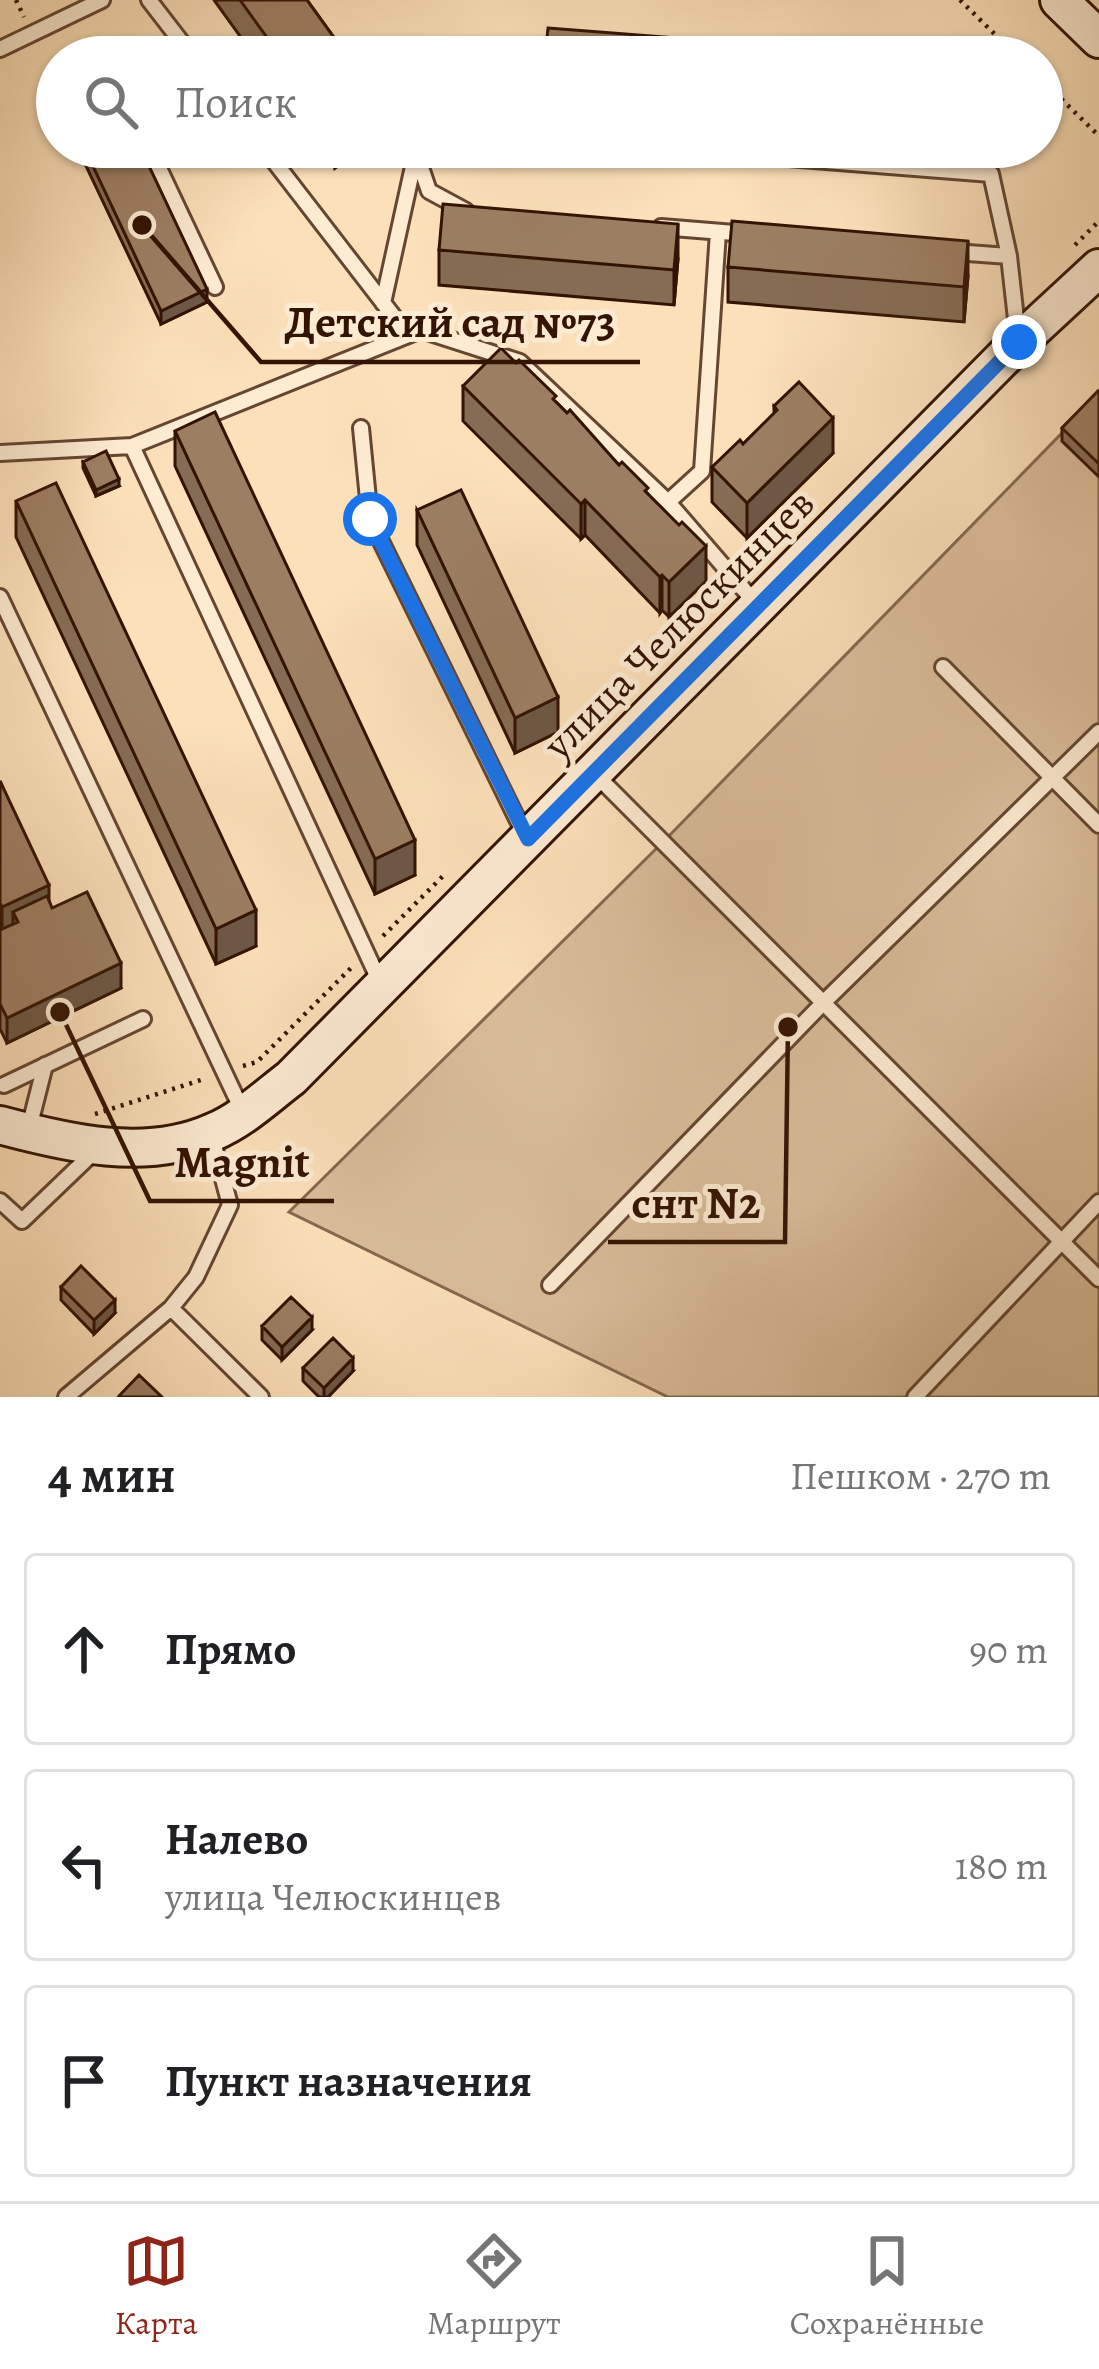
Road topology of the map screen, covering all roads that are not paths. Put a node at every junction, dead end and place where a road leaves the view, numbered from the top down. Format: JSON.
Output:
{"nodes":[{"id":1,"x":102,"y":0,"type":"edge"},
{"id":2,"x":148,"y":0,"type":"edge"},
{"id":3,"x":1059,"y":0,"type":"edge"},
{"id":4,"x":176,"y":36,"type":"edge"},
{"id":5,"x":1099,"y":39,"type":"edge"},
{"id":6,"x":0,"y":49,"type":"edge"},
{"id":7,"x":159,"y":168,"type":"edge"},
{"id":8,"x":278,"y":168,"type":"edge"},
{"id":9,"x":410,"y":168,"type":"edge"},
{"id":10,"x":421,"y":168,"type":"edge"},
{"id":11,"x":915,"y":168,"type":"edge"},
{"id":12,"x":484,"y":212,"type":"edge"},
{"id":13,"x":647,"y":226,"type":"edge"},
{"id":14,"x":718,"y":232,"type":"junction"},
{"id":15,"x":763,"y":236,"type":"edge"},
{"id":16,"x":942,"y":251,"type":"edge"},
{"id":17,"x":1009,"y":256,"type":"junction"},
{"id":18,"x":1082,"y":261,"type":"edge"},
{"id":19,"x":215,"y":286,"type":"dead end"},
{"id":20,"x":383,"y":303,"type":"junction"},
{"id":21,"x":408,"y":335,"type":"junction"},
{"id":22,"x":1019,"y":342,"type":"junction"},
{"id":23,"x":361,"y":428,"type":"dead end"},
{"id":24,"x":132,"y":446,"type":"junction"},
{"id":25,"x":0,"y":453,"type":"edge"},
{"id":26,"x":668,"y":502,"type":"junction"},
{"id":27,"x":0,"y":597,"type":"edge"},
{"id":28,"x":758,"y":607,"type":"junction"},
{"id":29,"x":943,"y":667,"type":"dead end"},
{"id":30,"x":1099,"y":732,"type":"edge"},
{"id":31,"x":593,"y":772,"type":"junction"},
{"id":32,"x":1052,"y":778,"type":"junction"},
{"id":33,"x":1099,"y":825,"type":"edge"},
{"id":34,"x":528,"y":839,"type":"junction"},
{"id":35,"x":369,"y":975,"type":"junction"},
{"id":36,"x":824,"y":1002,"type":"junction"},
{"id":37,"x":142,"y":1019,"type":"dead end"},
{"id":38,"x":45,"y":1065,"type":"junction"},
{"id":39,"x":4,"y":1084,"type":"dead end"},
{"id":40,"x":244,"y":1114,"type":"junction"},
{"id":41,"x":14,"y":1129,"type":"edge"},
{"id":42,"x":94,"y":1131,"type":"junction"},
{"id":43,"x":211,"y":1134,"type":"junction"},
{"id":44,"x":0,"y":1201,"type":"edge"},
{"id":45,"x":1099,"y":1202,"type":"edge"},
{"id":46,"x":1061,"y":1240,"type":"junction"},
{"id":47,"x":1099,"y":1279,"type":"edge"},
{"id":48,"x":550,"y":1286,"type":"dead end"},
{"id":49,"x":171,"y":1308,"type":"junction"},
{"id":50,"x":66,"y":1397,"type":"edge"},
{"id":51,"x":261,"y":1397,"type":"edge"},
{"id":52,"x":915,"y":1397,"type":"edge"}],
"edges":[{"from":1,"to":6,"type":"lane"},
{"from":2,"to":4,"type":"lane"},
{"from":3,"to":5,"type":"street"},
{"from":7,"to":19,"type":"lane"},
{"from":8,"to":20,"type":"lane"},
{"from":9,"to":20,"type":"lane"},
{"from":10,"to":12,"type":"lane"},
{"from":11,"to":17,"type":"lane"},
{"from":13,"to":14,"type":"lane"},
{"from":14,"to":15,"type":"lane"},
{"from":14,"to":26,"type":"lane"},
{"from":16,"to":17,"type":"lane"},
{"from":17,"to":22,"type":"lane"},
{"from":18,"to":22,"type":"street","name":"улица Челюскинцев"},
{"from":20,"to":21,"type":"lane"},
{"from":21,"to":24,"type":"lane"},
{"from":21,"to":26,"type":"lane"},
{"from":22,"to":28,"type":"street","name":"улица Челюскинцев"},
{"from":23,"to":34,"type":"lane"},
{"from":24,"to":25,"type":"lane"},
{"from":24,"to":35,"type":"lane"},
{"from":26,"to":28,"type":"lane"},
{"from":27,"to":40,"type":"lane"},
{"from":28,"to":31,"type":"street","name":"улица Челюскинцев"},
{"from":29,"to":32,"type":"lane"},
{"from":30,"to":32,"type":"lane"},
{"from":31,"to":34,"type":"street","name":"улица Челюскинцев"},
{"from":31,"to":36,"type":"lane"},
{"from":32,"to":33,"type":"lane"},
{"from":32,"to":36,"type":"lane"},
{"from":34,"to":35,"type":"street","name":"улица Челюскинцев"},
{"from":35,"to":40,"type":"street","name":"улица Челюскинцев"},
{"from":36,"to":46,"type":"lane"},
{"from":36,"to":48,"type":"lane"},
{"from":37,"to":38,"type":"lane"},
{"from":38,"to":39,"type":"lane"},
{"from":38,"to":41,"type":"lane"},
{"from":40,"to":43,"type":"street","name":"улица Челюскинцев"},
{"from":41,"to":42,"type":"street","name":"улица Челюскинцев"},
{"from":42,"to":43,"type":"street","name":"улица Челюскинцев"},
{"from":42,"to":44,"type":"lane"},
{"from":43,"to":49,"type":"lane"},
{"from":45,"to":46,"type":"lane"},
{"from":46,"to":47,"type":"lane"},
{"from":46,"to":52,"type":"lane"},
{"from":49,"to":50,"type":"lane"},
{"from":49,"to":51,"type":"lane"}]}
